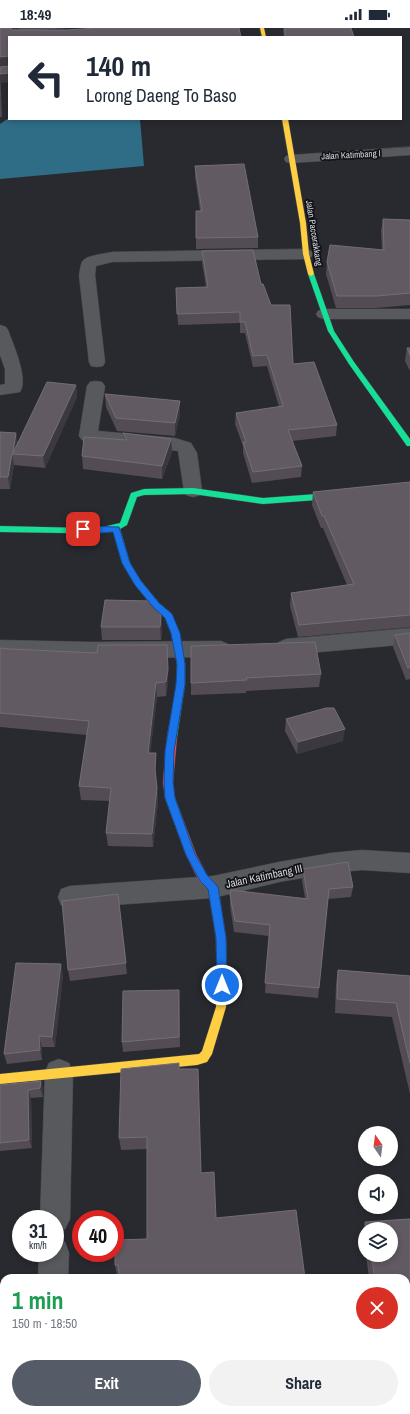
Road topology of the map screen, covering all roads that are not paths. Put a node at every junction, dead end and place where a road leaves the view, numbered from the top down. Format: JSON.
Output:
{"nodes":[{"id":1,"x":285,"y":120,"type":"edge"},
{"id":2,"x":410,"y":151,"type":"edge"},
{"id":3,"x":292,"y":158,"type":"junction"},
{"id":4,"x":306,"y":254,"type":"junction"},
{"id":5,"x":324,"y":314,"type":"junction"},
{"id":6,"x":410,"y":314,"type":"edge"},
{"id":7,"x":0,"y":330,"type":"edge"},
{"id":8,"x":97,"y":362,"type":"dead end"},
{"id":9,"x":96,"y":386,"type":"dead end"},
{"id":10,"x":0,"y":390,"type":"edge"},
{"id":11,"x":410,"y":444,"type":"edge"},
{"id":12,"x":193,"y":491,"type":"junction"},
{"id":13,"x":354,"y":493,"type":"edge"},
{"id":14,"x":0,"y":529,"type":"edge"},
{"id":15,"x":116,"y":529,"type":"junction"},
{"id":16,"x":410,"y":636,"type":"edge"},
{"id":17,"x":0,"y":648,"type":"edge"},
{"id":18,"x":241,"y":648,"type":"edge"},
{"id":19,"x":265,"y":648,"type":"edge"},
{"id":20,"x":179,"y":650,"type":"junction"},
{"id":21,"x":410,"y":863,"type":"edge"},
{"id":22,"x":213,"y":887,"type":"junction"},
{"id":23,"x":70,"y":897,"type":"dead end"},
{"id":24,"x":59,"y":1072,"type":"junction"},
{"id":25,"x":0,"y":1079,"type":"edge"},
{"id":26,"x":55,"y":1210,"type":"edge"},
{"id":27,"x":54,"y":1262,"type":"edge"},
{"id":28,"x":53,"y":1274,"type":"edge"}],
"edges":[{"from":1,"to":3,"type":"street","name":"Jalan Paccerakkang"},
{"from":2,"to":3,"type":"street","name":"Jalan Katimbang I"},
{"from":3,"to":4,"type":"street","name":"Jalan Paccerakkang"},
{"from":4,"to":5,"type":"street","name":"Jalan Paccerakkang"},
{"from":4,"to":8,"type":"street"},
{"from":5,"to":6,"type":"street"},
{"from":5,"to":11,"type":"street","name":"Jalan Paccerakkang"},
{"from":7,"to":10,"type":"street"},
{"from":9,"to":12,"type":"street"},
{"from":12,"to":13,"type":"street"},
{"from":12,"to":15,"type":"street"},
{"from":14,"to":15,"type":"street"},
{"from":15,"to":20,"type":"street"},
{"from":16,"to":19,"type":"street"},
{"from":17,"to":20,"type":"street"},
{"from":18,"to":20,"type":"street"},
{"from":20,"to":22,"type":"street"},
{"from":21,"to":22,"type":"street","name":"Jalan Katimbang III"},
{"from":22,"to":23,"type":"street","name":"Jalan Katimbang III"},
{"from":22,"to":24,"type":"street"},
{"from":24,"to":25,"type":"street"},
{"from":24,"to":26,"type":"street"},
{"from":27,"to":28,"type":"street"}]}
